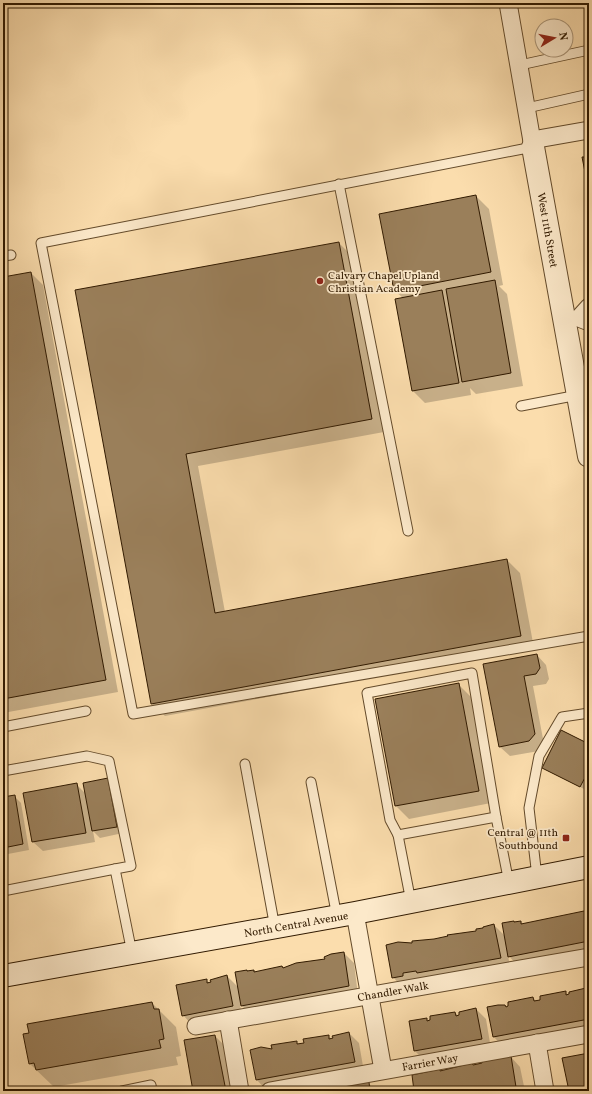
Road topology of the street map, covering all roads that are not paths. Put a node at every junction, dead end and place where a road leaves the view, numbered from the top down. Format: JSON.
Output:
{"nodes":[{"id":1,"x":508,"y":3,"type":"edge"},
{"id":2,"x":589,"y":50,"type":"edge"},
{"id":3,"x":520,"y":65,"type":"junction"},
{"id":4,"x":589,"y":94,"type":"edge"},
{"id":5,"x":527,"y":108,"type":"junction"},
{"id":6,"x":589,"y":130,"type":"edge"},
{"id":7,"x":532,"y":143,"type":"junction"},
{"id":8,"x":339,"y":184,"type":"junction"},
{"id":9,"x":580,"y":317,"type":"edge"},
{"id":10,"x":578,"y":396,"type":"junction"},
{"id":11,"x":521,"y":406,"type":"dead end"},
{"id":12,"x":589,"y":456,"type":"edge"},
{"id":13,"x":408,"y":531,"type":"dead end"},
{"id":14,"x":589,"y":636,"type":"edge"},
{"id":15,"x":86,"y":712,"type":"dead end"},
{"id":16,"x":589,"y":713,"type":"edge"},
{"id":17,"x":3,"y":727,"type":"edge"},
{"id":18,"x":245,"y":764,"type":"dead end"},
{"id":19,"x":3,"y":771,"type":"edge"},
{"id":20,"x":311,"y":782,"type":"dead end"},
{"id":21,"x":496,"y":817,"type":"junction"},
{"id":22,"x":398,"y":835,"type":"junction"},
{"id":23,"x":589,"y":867,"type":"edge"},
{"id":24,"x":115,"y":869,"type":"junction"},
{"id":25,"x":537,"y":877,"type":"junction"},
{"id":26,"x":509,"y":883,"type":"junction"},
{"id":27,"x":3,"y":891,"type":"edge"},
{"id":28,"x":411,"y":902,"type":"junction"},
{"id":29,"x":346,"y":915,"type":"junction"},
{"id":30,"x":275,"y":928,"type":"junction"},
{"id":31,"x":132,"y":953,"type":"junction"},
{"id":32,"x":589,"y":957,"type":"edge"},
{"id":33,"x":3,"y":976,"type":"edge"},
{"id":34,"x":369,"y":996,"type":"junction"},
{"id":35,"x":228,"y":1020,"type":"junction"},
{"id":36,"x":196,"y":1026,"type":"dead end"},
{"id":37,"x":589,"y":1034,"type":"edge"},
{"id":38,"x":537,"y":1043,"type":"junction"},
{"id":39,"x":383,"y":1070,"type":"junction"},
{"id":40,"x":122,"y":1091,"type":"edge"},
{"id":41,"x":152,"y":1091,"type":"edge"},
{"id":42,"x":240,"y":1091,"type":"edge"},
{"id":43,"x":270,"y":1091,"type":"edge"},
{"id":44,"x":545,"y":1091,"type":"edge"}],
"edges":[{"from":1,"to":3,"type":"street","name":"West 11th Street"},
{"from":2,"to":3,"type":"lane"},
{"from":3,"to":5,"type":"street","name":"West 11th Street"},
{"from":4,"to":5,"type":"lane"},
{"from":5,"to":7,"type":"street","name":"West 11th Street"},
{"from":6,"to":7,"type":"street"},
{"from":7,"to":8,"type":"lane"},
{"from":7,"to":9,"type":"main road","name":"West 11th Street"},
{"from":8,"to":13,"type":"lane"},
{"from":8,"to":14,"type":"lane"},
{"from":9,"to":10,"type":"main road","name":"West 11th Street"},
{"from":10,"to":11,"type":"lane"},
{"from":10,"to":12,"type":"main road","name":"West 11th Street"},
{"from":15,"to":17,"type":"lane"},
{"from":16,"to":25,"type":"lane"},
{"from":18,"to":30,"type":"lane"},
{"from":19,"to":24,"type":"lane"},
{"from":20,"to":29,"type":"lane"},
{"from":21,"to":22,"type":"lane"},
{"from":21,"to":22,"type":"lane"},
{"from":21,"to":26,"type":"lane"},
{"from":22,"to":28,"type":"lane"},
{"from":23,"to":25,"type":"main road","name":"North Central Avenue"},
{"from":24,"to":27,"type":"lane"},
{"from":24,"to":31,"type":"lane"},
{"from":25,"to":26,"type":"main road","name":"North Central Avenue"},
{"from":26,"to":28,"type":"main road","name":"North Central Avenue"},
{"from":28,"to":29,"type":"main road","name":"North Central Avenue"},
{"from":29,"to":30,"type":"main road","name":"North Central Avenue"},
{"from":29,"to":34,"type":"street"},
{"from":30,"to":31,"type":"main road","name":"North Central Avenue"},
{"from":31,"to":33,"type":"main road","name":"North Central Avenue"},
{"from":32,"to":34,"type":"street","name":"Chandler Walk"},
{"from":34,"to":35,"type":"street","name":"Chandler Walk"},
{"from":34,"to":39,"type":"street"},
{"from":35,"to":36,"type":"street","name":"Chandler Walk"},
{"from":35,"to":42,"type":"street"},
{"from":37,"to":38,"type":"street","name":"Farrier Way"},
{"from":38,"to":39,"type":"street","name":"Farrier Way"},
{"from":38,"to":44,"type":"street"},
{"from":39,"to":43,"type":"street","name":"Farrier Way"},
{"from":40,"to":41,"type":"lane"}]}
